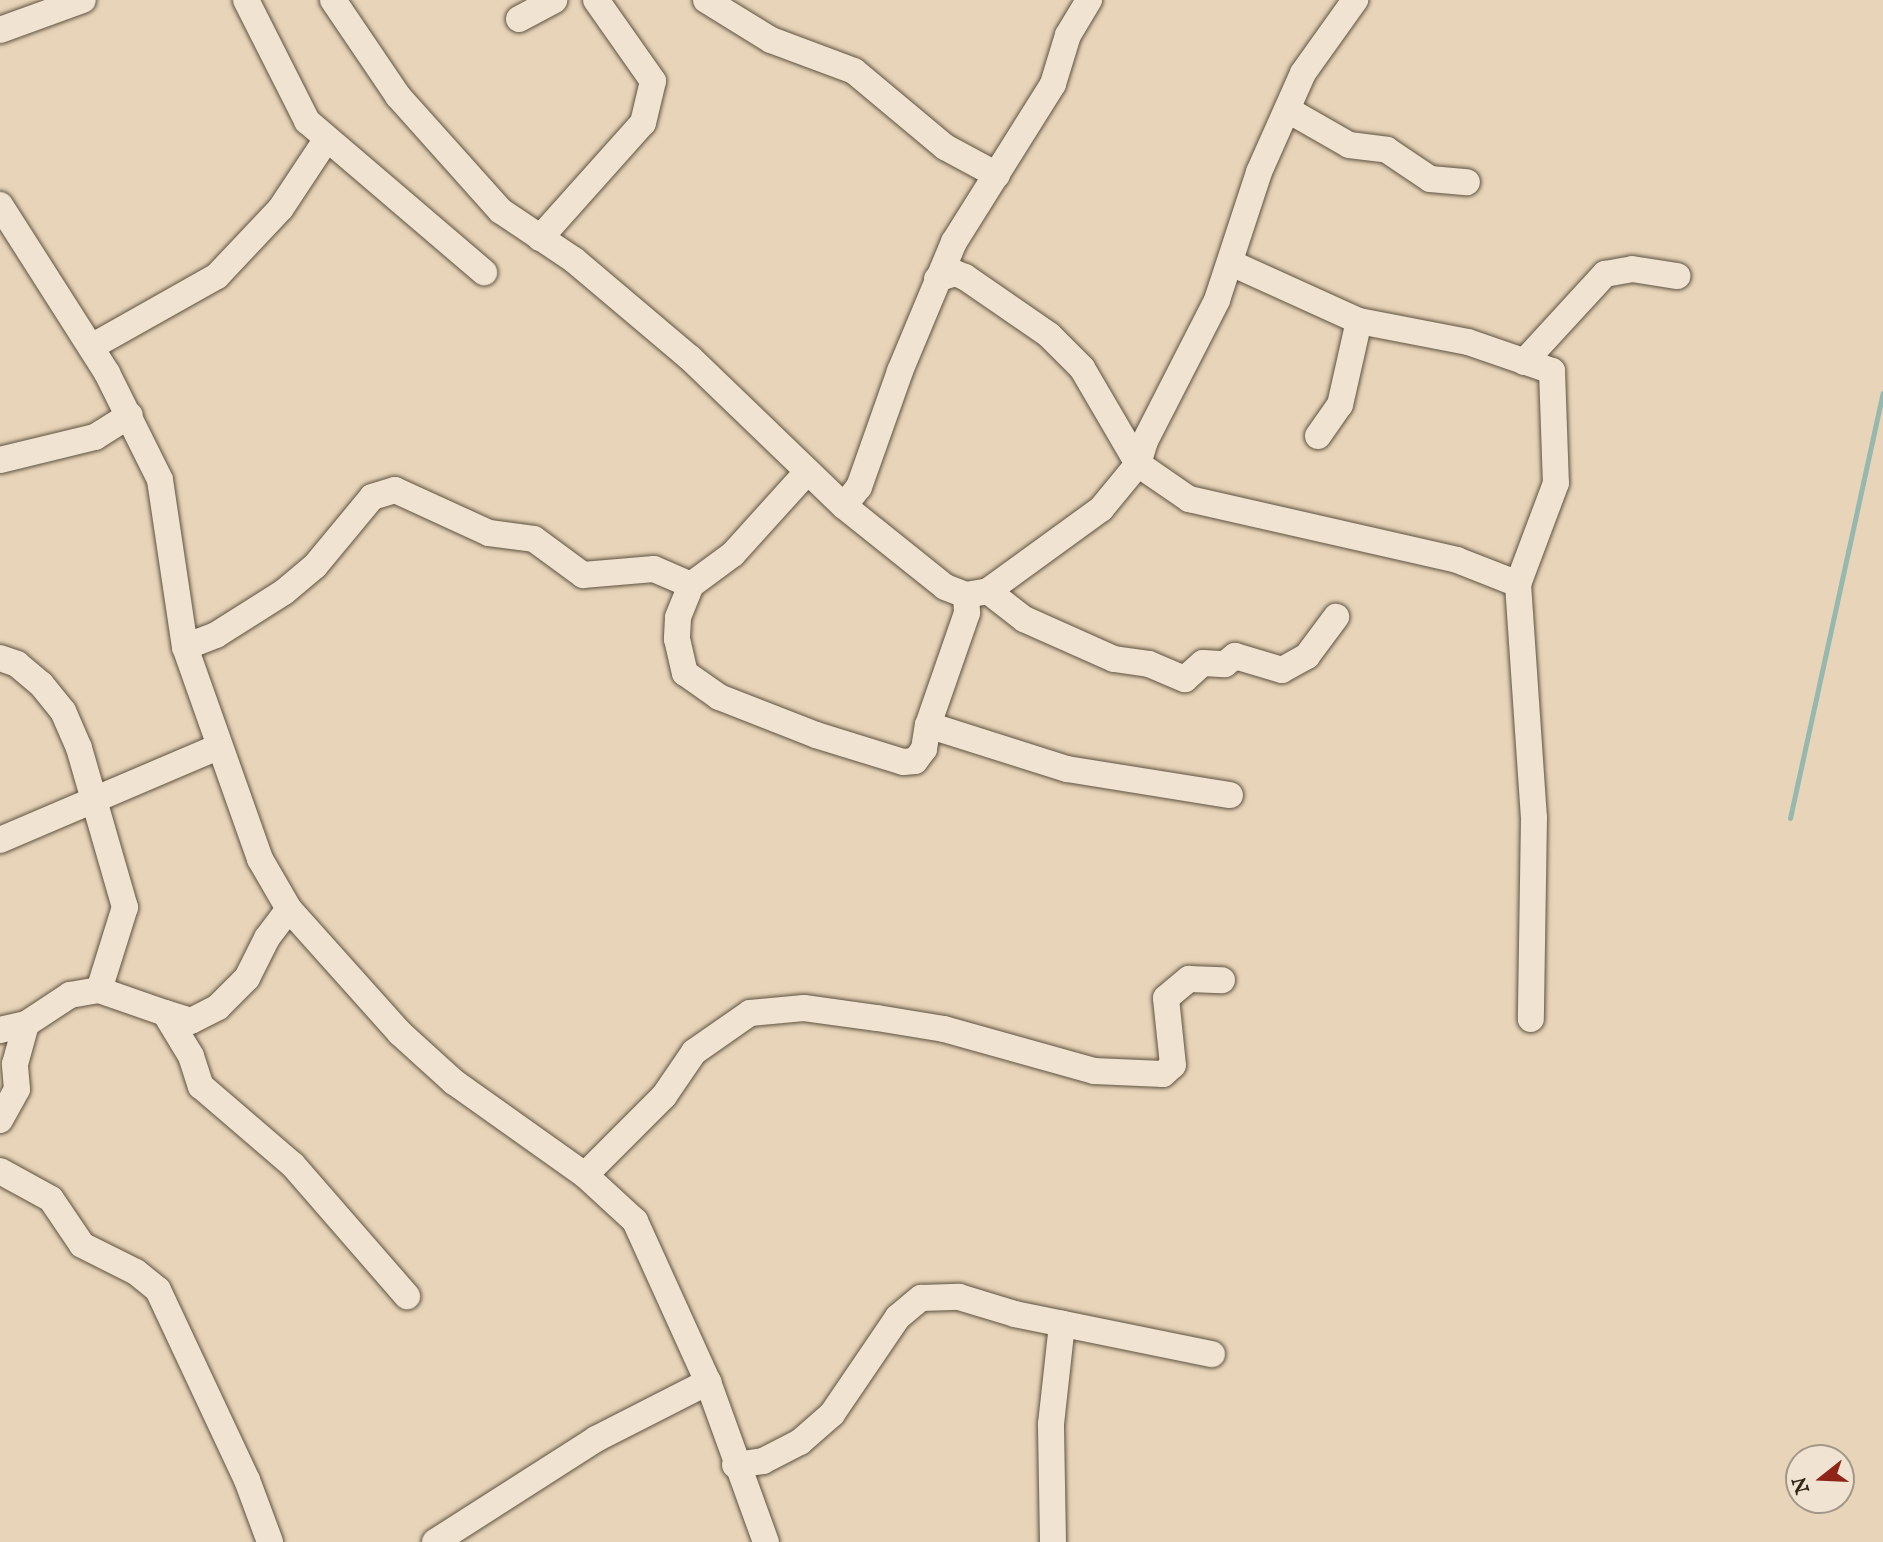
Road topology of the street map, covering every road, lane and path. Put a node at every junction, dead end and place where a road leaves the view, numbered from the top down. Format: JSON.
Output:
{"nodes":[{"id":1,"x":83,"y":0,"type":"edge"},
{"id":2,"x":246,"y":0,"type":"edge"},
{"id":3,"x":333,"y":0,"type":"edge"},
{"id":4,"x":554,"y":0,"type":"edge"},
{"id":5,"x":596,"y":0,"type":"edge"},
{"id":6,"x":706,"y":0,"type":"edge"},
{"id":7,"x":1089,"y":0,"type":"edge"},
{"id":8,"x":1356,"y":0,"type":"edge"},
{"id":9,"x":519,"y":19,"type":"dead end"},
{"id":10,"x":0,"y":30,"type":"edge"},
{"id":11,"x":1289,"y":110,"type":"junction"},
{"id":12,"x":326,"y":140,"type":"junction"},
{"id":13,"x":997,"y":175,"type":"junction"},
{"id":14,"x":1467,"y":182,"type":"dead end"},
{"id":15,"x":4,"y":220,"type":"edge"},
{"id":16,"x":540,"y":239,"type":"junction"},
{"id":17,"x":1231,"y":264,"type":"junction"},
{"id":18,"x":484,"y":272,"type":"dead end"},
{"id":19,"x":1677,"y":276,"type":"dead end"},
{"id":20,"x":937,"y":279,"type":"junction"},
{"id":21,"x":1359,"y":321,"type":"junction"},
{"id":22,"x":91,"y":347,"type":"junction"},
{"id":23,"x":1524,"y":362,"type":"junction"},
{"id":24,"x":130,"y":415,"type":"junction"},
{"id":25,"x":1318,"y":436,"type":"dead end"},
{"id":26,"x":0,"y":460,"type":"edge"},
{"id":27,"x":1138,"y":464,"type":"junction"},
{"id":28,"x":807,"y":472,"type":"junction"},
{"id":29,"x":844,"y":506,"type":"junction"},
{"id":30,"x":1517,"y":584,"type":"junction"},
{"id":31,"x":691,"y":585,"type":"junction"},
{"id":32,"x":977,"y":593,"type":"junction"},
{"id":33,"x":1336,"y":617,"type":"dead end"},
{"id":34,"x":186,"y":647,"type":"junction"},
{"id":35,"x":0,"y":658,"type":"edge"},
{"id":36,"x":928,"y":725,"type":"junction"},
{"id":37,"x":218,"y":747,"type":"junction"},
{"id":38,"x":1230,"y":794,"type":"dead end"},
{"id":39,"x":93,"y":804,"type":"junction"},
{"id":40,"x":0,"y":840,"type":"edge"},
{"id":41,"x":289,"y":909,"type":"junction"},
{"id":42,"x":1222,"y":980,"type":"dead end"},
{"id":43,"x":99,"y":989,"type":"junction"},
{"id":44,"x":166,"y":1013,"type":"junction"},
{"id":45,"x":1531,"y":1018,"type":"dead end"},
{"id":46,"x":13,"y":1027,"type":"edge"},
{"id":47,"x":0,"y":1041,"type":"edge"},
{"id":48,"x":15,"y":1064,"type":"junction"},
{"id":49,"x":0,"y":1120,"type":"edge"},
{"id":50,"x":0,"y":1171,"type":"edge"},
{"id":51,"x":585,"y":1175,"type":"junction"},
{"id":52,"x":407,"y":1296,"type":"dead end"},
{"id":53,"x":1062,"y":1324,"type":"junction"},
{"id":54,"x":1212,"y":1354,"type":"dead end"},
{"id":55,"x":708,"y":1382,"type":"junction"},
{"id":56,"x":735,"y":1465,"type":"junction"},
{"id":57,"x":270,"y":1542,"type":"edge"},
{"id":58,"x":435,"y":1542,"type":"edge"},
{"id":59,"x":766,"y":1542,"type":"edge"},
{"id":60,"x":1052,"y":1542,"type":"edge"}],
"edges":[{"from":1,"to":10,"type":"street"},
{"from":2,"to":12,"type":"street"},
{"from":3,"to":16,"type":"street"},
{"from":4,"to":9,"type":"street"},
{"from":5,"to":16,"type":"street"},
{"from":6,"to":13,"type":"street"},
{"from":7,"to":13,"type":"street"},
{"from":8,"to":11,"type":"street"},
{"from":11,"to":14,"type":"street"},
{"from":11,"to":17,"type":"street"},
{"from":12,"to":18,"type":"street"},
{"from":12,"to":22,"type":"street"},
{"from":13,"to":20,"type":"street"},
{"from":15,"to":22,"type":"street"},
{"from":16,"to":28,"type":"street"},
{"from":17,"to":21,"type":"street"},
{"from":17,"to":27,"type":"street"},
{"from":19,"to":23,"type":"street"},
{"from":20,"to":27,"type":"street"},
{"from":20,"to":29,"type":"street"},
{"from":21,"to":23,"type":"street"},
{"from":21,"to":25,"type":"street"},
{"from":22,"to":24,"type":"street"},
{"from":23,"to":30,"type":"street"},
{"from":24,"to":26,"type":"street"},
{"from":24,"to":34,"type":"street"},
{"from":27,"to":30,"type":"street"},
{"from":27,"to":32,"type":"street"},
{"from":28,"to":29,"type":"street"},
{"from":28,"to":31,"type":"street"},
{"from":29,"to":32,"type":"street"},
{"from":30,"to":45,"type":"street"},
{"from":31,"to":34,"type":"street"},
{"from":31,"to":36,"type":"street"},
{"from":32,"to":33,"type":"street"},
{"from":32,"to":36,"type":"street"},
{"from":34,"to":37,"type":"street"},
{"from":35,"to":39,"type":"street"},
{"from":36,"to":38,"type":"street"},
{"from":37,"to":39,"type":"street"},
{"from":37,"to":41,"type":"street"},
{"from":39,"to":40,"type":"street"},
{"from":39,"to":43,"type":"street"},
{"from":41,"to":44,"type":"street"},
{"from":41,"to":51,"type":"street"},
{"from":42,"to":51,"type":"street"},
{"from":43,"to":44,"type":"street"},
{"from":43,"to":46,"type":"street"},
{"from":44,"to":52,"type":"street"},
{"from":46,"to":48,"type":"street"},
{"from":47,"to":48,"type":"street"},
{"from":48,"to":49,"type":"street"},
{"from":50,"to":57,"type":"street"},
{"from":51,"to":55,"type":"street"},
{"from":53,"to":54,"type":"street"},
{"from":53,"to":56,"type":"street"},
{"from":53,"to":60,"type":"street"},
{"from":55,"to":56,"type":"street"},
{"from":55,"to":58,"type":"street"},
{"from":56,"to":59,"type":"street"}]}
